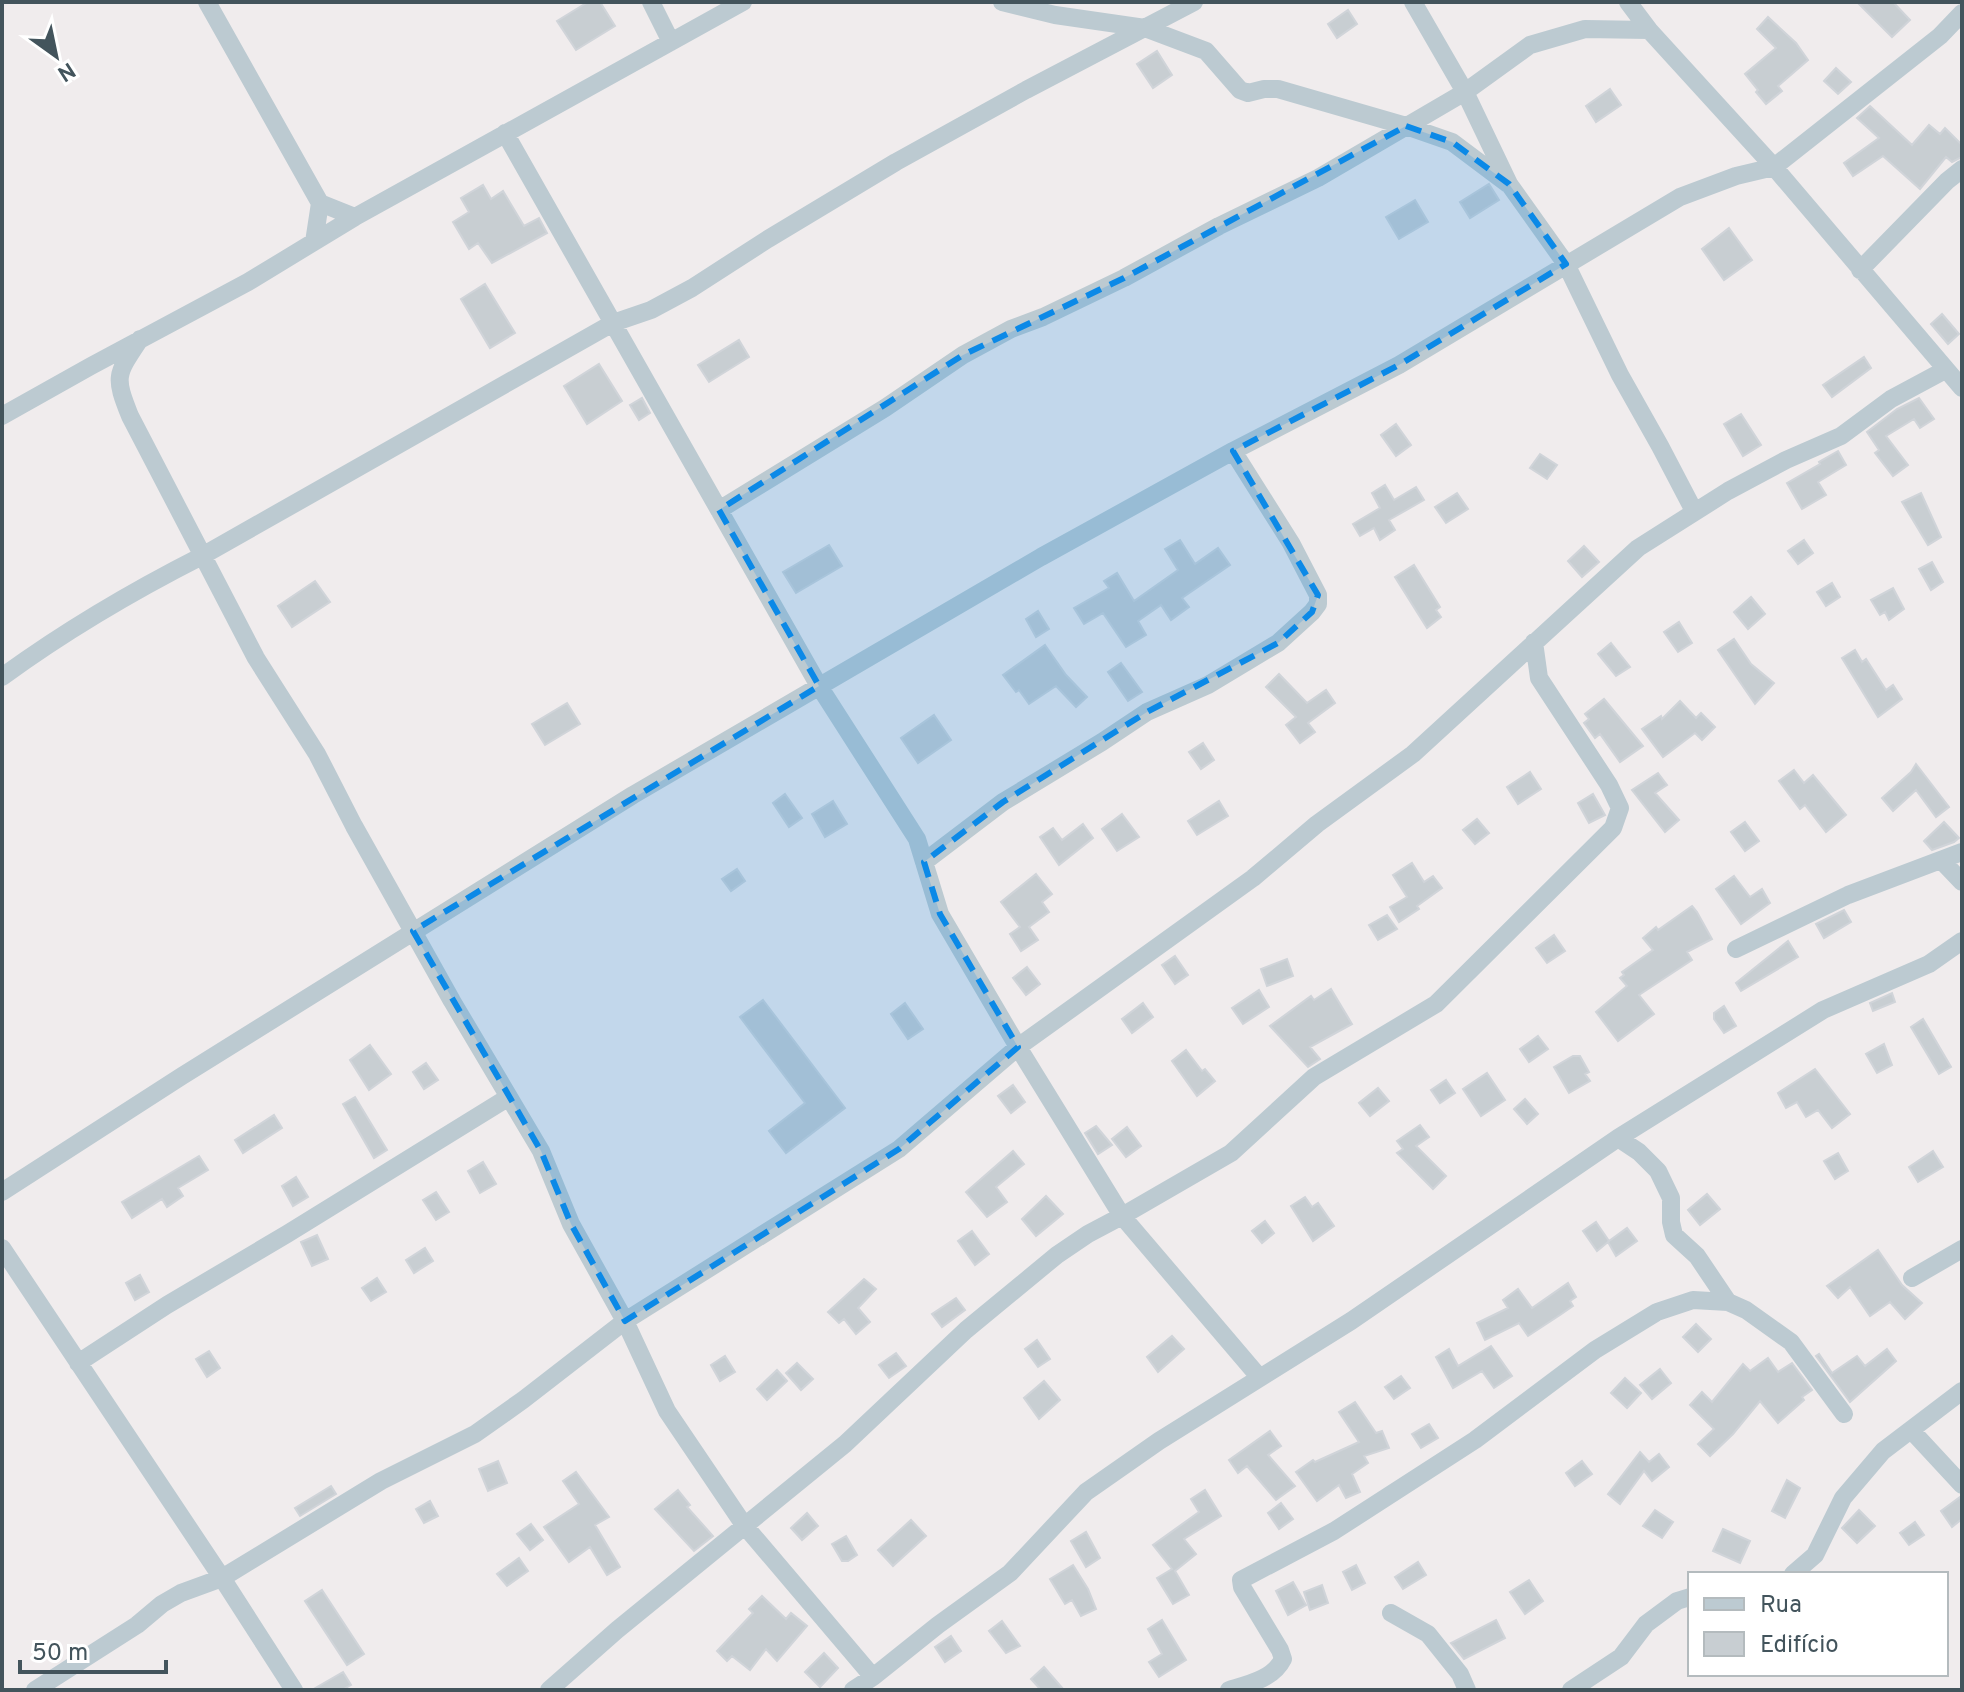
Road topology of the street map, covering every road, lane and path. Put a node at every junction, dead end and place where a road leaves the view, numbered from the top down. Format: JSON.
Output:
{"nodes":[{"id":1,"x":207,"y":2,"type":"edge"},
{"id":2,"x":651,"y":2,"type":"edge"},
{"id":3,"x":743,"y":2,"type":"edge"},
{"id":4,"x":1002,"y":2,"type":"edge"},
{"id":5,"x":1194,"y":2,"type":"edge"},
{"id":6,"x":1413,"y":2,"type":"edge"},
{"id":7,"x":1628,"y":2,"type":"edge"},
{"id":8,"x":1962,"y":13,"type":"edge"},
{"id":9,"x":1145,"y":28,"type":"junction"},
{"id":10,"x":1649,"y":30,"type":"junction"},
{"id":11,"x":671,"y":42,"type":"junction"},
{"id":12,"x":1465,"y":92,"type":"junction"},
{"id":13,"x":1406,"y":126,"type":"junction"},
{"id":14,"x":505,"y":133,"type":"junction"},
{"id":15,"x":1774,"y":167,"type":"junction"},
{"id":16,"x":1962,"y":169,"type":"edge"},
{"id":17,"x":1509,"y":184,"type":"junction"},
{"id":18,"x":320,"y":203,"type":"junction"},
{"id":19,"x":355,"y":217,"type":"junction"},
{"id":20,"x":314,"y":242,"type":"junction"},
{"id":21,"x":1566,"y":264,"type":"junction"},
{"id":22,"x":1860,"y":270,"type":"junction"},
{"id":23,"x":613,"y":323,"type":"junction"},
{"id":24,"x":140,"y":339,"type":"junction"},
{"id":25,"x":1952,"y":369,"type":"edge"},
{"id":26,"x":1962,"y":388,"type":"edge"},
{"id":27,"x":2,"y":416,"type":"edge"},
{"id":28,"x":1233,"y":451,"type":"junction"},
{"id":29,"x":719,"y":510,"type":"junction"},
{"id":30,"x":1694,"y":511,"type":"junction"},
{"id":31,"x":202,"y":556,"type":"junction"},
{"id":32,"x":1534,"y":642,"type":"junction"},
{"id":33,"x":2,"y":677,"type":"edge"},
{"id":34,"x":819,"y":686,"type":"junction"},
{"id":35,"x":1962,"y":852,"type":"edge"},
{"id":36,"x":1941,"y":860,"type":"junction"},
{"id":37,"x":924,"y":862,"type":"junction"},
{"id":38,"x":1962,"y":882,"type":"edge"},
{"id":39,"x":413,"y":931,"type":"junction"},
{"id":40,"x":1962,"y":941,"type":"edge"},
{"id":41,"x":1736,"y":949,"type":"dead end"},
{"id":42,"x":1018,"y":1047,"type":"junction"},
{"id":43,"x":509,"y":1097,"type":"junction"},
{"id":44,"x":1618,"y":1138,"type":"junction"},
{"id":45,"x":2,"y":1192,"type":"edge"},
{"id":46,"x":1122,"y":1216,"type":"junction"},
{"id":47,"x":2,"y":1248,"type":"edge"},
{"id":48,"x":1962,"y":1249,"type":"edge"},
{"id":49,"x":1912,"y":1278,"type":"dead end"},
{"id":50,"x":1728,"y":1302,"type":"junction"},
{"id":51,"x":625,"y":1321,"type":"junction"},
{"id":52,"x":78,"y":1363,"type":"junction"},
{"id":53,"x":1260,"y":1378,"type":"junction"},
{"id":54,"x":1962,"y":1391,"type":"edge"},
{"id":55,"x":1844,"y":1414,"type":"dead end"},
{"id":56,"x":1911,"y":1430,"type":"junction"},
{"id":57,"x":1962,"y":1485,"type":"edge"},
{"id":58,"x":744,"y":1525,"type":"junction"},
{"id":59,"x":1795,"y":1572,"type":"edge"},
{"id":60,"x":222,"y":1578,"type":"junction"},
{"id":61,"x":1688,"y":1598,"type":"edge"},
{"id":62,"x":1391,"y":1613,"type":"dead end"},
{"id":63,"x":873,"y":1677,"type":"junction"},
{"id":64,"x":35,"y":1690,"type":"edge"},
{"id":65,"x":294,"y":1690,"type":"edge"},
{"id":66,"x":549,"y":1690,"type":"edge"},
{"id":67,"x":853,"y":1690,"type":"edge"},
{"id":68,"x":1229,"y":1690,"type":"edge"},
{"id":69,"x":1467,"y":1690,"type":"edge"},
{"id":70,"x":1571,"y":1690,"type":"edge"}],
"edges":[{"from":1,"to":18,"type":"street"},
{"from":2,"to":11,"type":"street"},
{"from":3,"to":11,"type":"street"},
{"from":4,"to":9,"type":"street"},
{"from":5,"to":9,"type":"street"},
{"from":6,"to":12,"type":"street"},
{"from":7,"to":10,"type":"street"},
{"from":8,"to":15,"type":"street"},
{"from":9,"to":13,"type":"street"},
{"from":9,"to":23,"type":"street"},
{"from":10,"to":12,"type":"street"},
{"from":10,"to":15,"type":"street"},
{"from":11,"to":14,"type":"street"},
{"from":12,"to":13,"type":"street"},
{"from":12,"to":17,"type":"street"},
{"from":13,"to":17,"type":"street"},
{"from":13,"to":29,"type":"street"},
{"from":14,"to":19,"type":"street"},
{"from":14,"to":23,"type":"street"},
{"from":15,"to":21,"type":"street"},
{"from":15,"to":22,"type":"street"},
{"from":16,"to":22,"type":"street"},
{"from":17,"to":21,"type":"street"},
{"from":18,"to":19,"type":"street"},
{"from":18,"to":20,"type":"street"},
{"from":19,"to":20,"type":"street"},
{"from":20,"to":24,"type":"street"},
{"from":21,"to":28,"type":"street"},
{"from":21,"to":30,"type":"street"},
{"from":22,"to":25,"type":"street"},
{"from":23,"to":29,"type":"street"},
{"from":23,"to":31,"type":"street"},
{"from":24,"to":27,"type":"street"},
{"from":24,"to":31,"type":"street"},
{"from":25,"to":26,"type":"street"},
{"from":25,"to":30,"type":"street"},
{"from":28,"to":34,"type":"street"},
{"from":28,"to":37,"type":"street"},
{"from":29,"to":34,"type":"street"},
{"from":30,"to":32,"type":"street"},
{"from":31,"to":33,"type":"street"},
{"from":31,"to":39,"type":"street"},
{"from":32,"to":42,"type":"street"},
{"from":32,"to":46,"type":"street"},
{"from":34,"to":37,"type":"street"},
{"from":34,"to":39,"type":"street"},
{"from":35,"to":36,"type":"street"},
{"from":36,"to":38,"type":"street"},
{"from":36,"to":41,"type":"street"},
{"from":37,"to":42,"type":"street"},
{"from":39,"to":43,"type":"street"},
{"from":39,"to":45,"type":"street"},
{"from":40,"to":44,"type":"street"},
{"from":42,"to":46,"type":"street"},
{"from":42,"to":51,"type":"street"},
{"from":43,"to":51,"type":"street"},
{"from":43,"to":52,"type":"street"},
{"from":44,"to":50,"type":"street"},
{"from":44,"to":53,"type":"street"},
{"from":46,"to":53,"type":"street"},
{"from":46,"to":58,"type":"street"},
{"from":47,"to":52,"type":"street"},
{"from":48,"to":49,"type":"street"},
{"from":50,"to":55,"type":"street"},
{"from":50,"to":68,"type":"street"},
{"from":51,"to":58,"type":"street"},
{"from":51,"to":60,"type":"street"},
{"from":52,"to":60,"type":"street"},
{"from":53,"to":63,"type":"street"},
{"from":54,"to":56,"type":"street"},
{"from":56,"to":57,"type":"street"},
{"from":56,"to":59,"type":"street"},
{"from":58,"to":63,"type":"street"},
{"from":58,"to":66,"type":"street"},
{"from":60,"to":64,"type":"street"},
{"from":60,"to":65,"type":"street"},
{"from":61,"to":70,"type":"street"},
{"from":62,"to":69,"type":"street"},
{"from":63,"to":67,"type":"street"}]}
